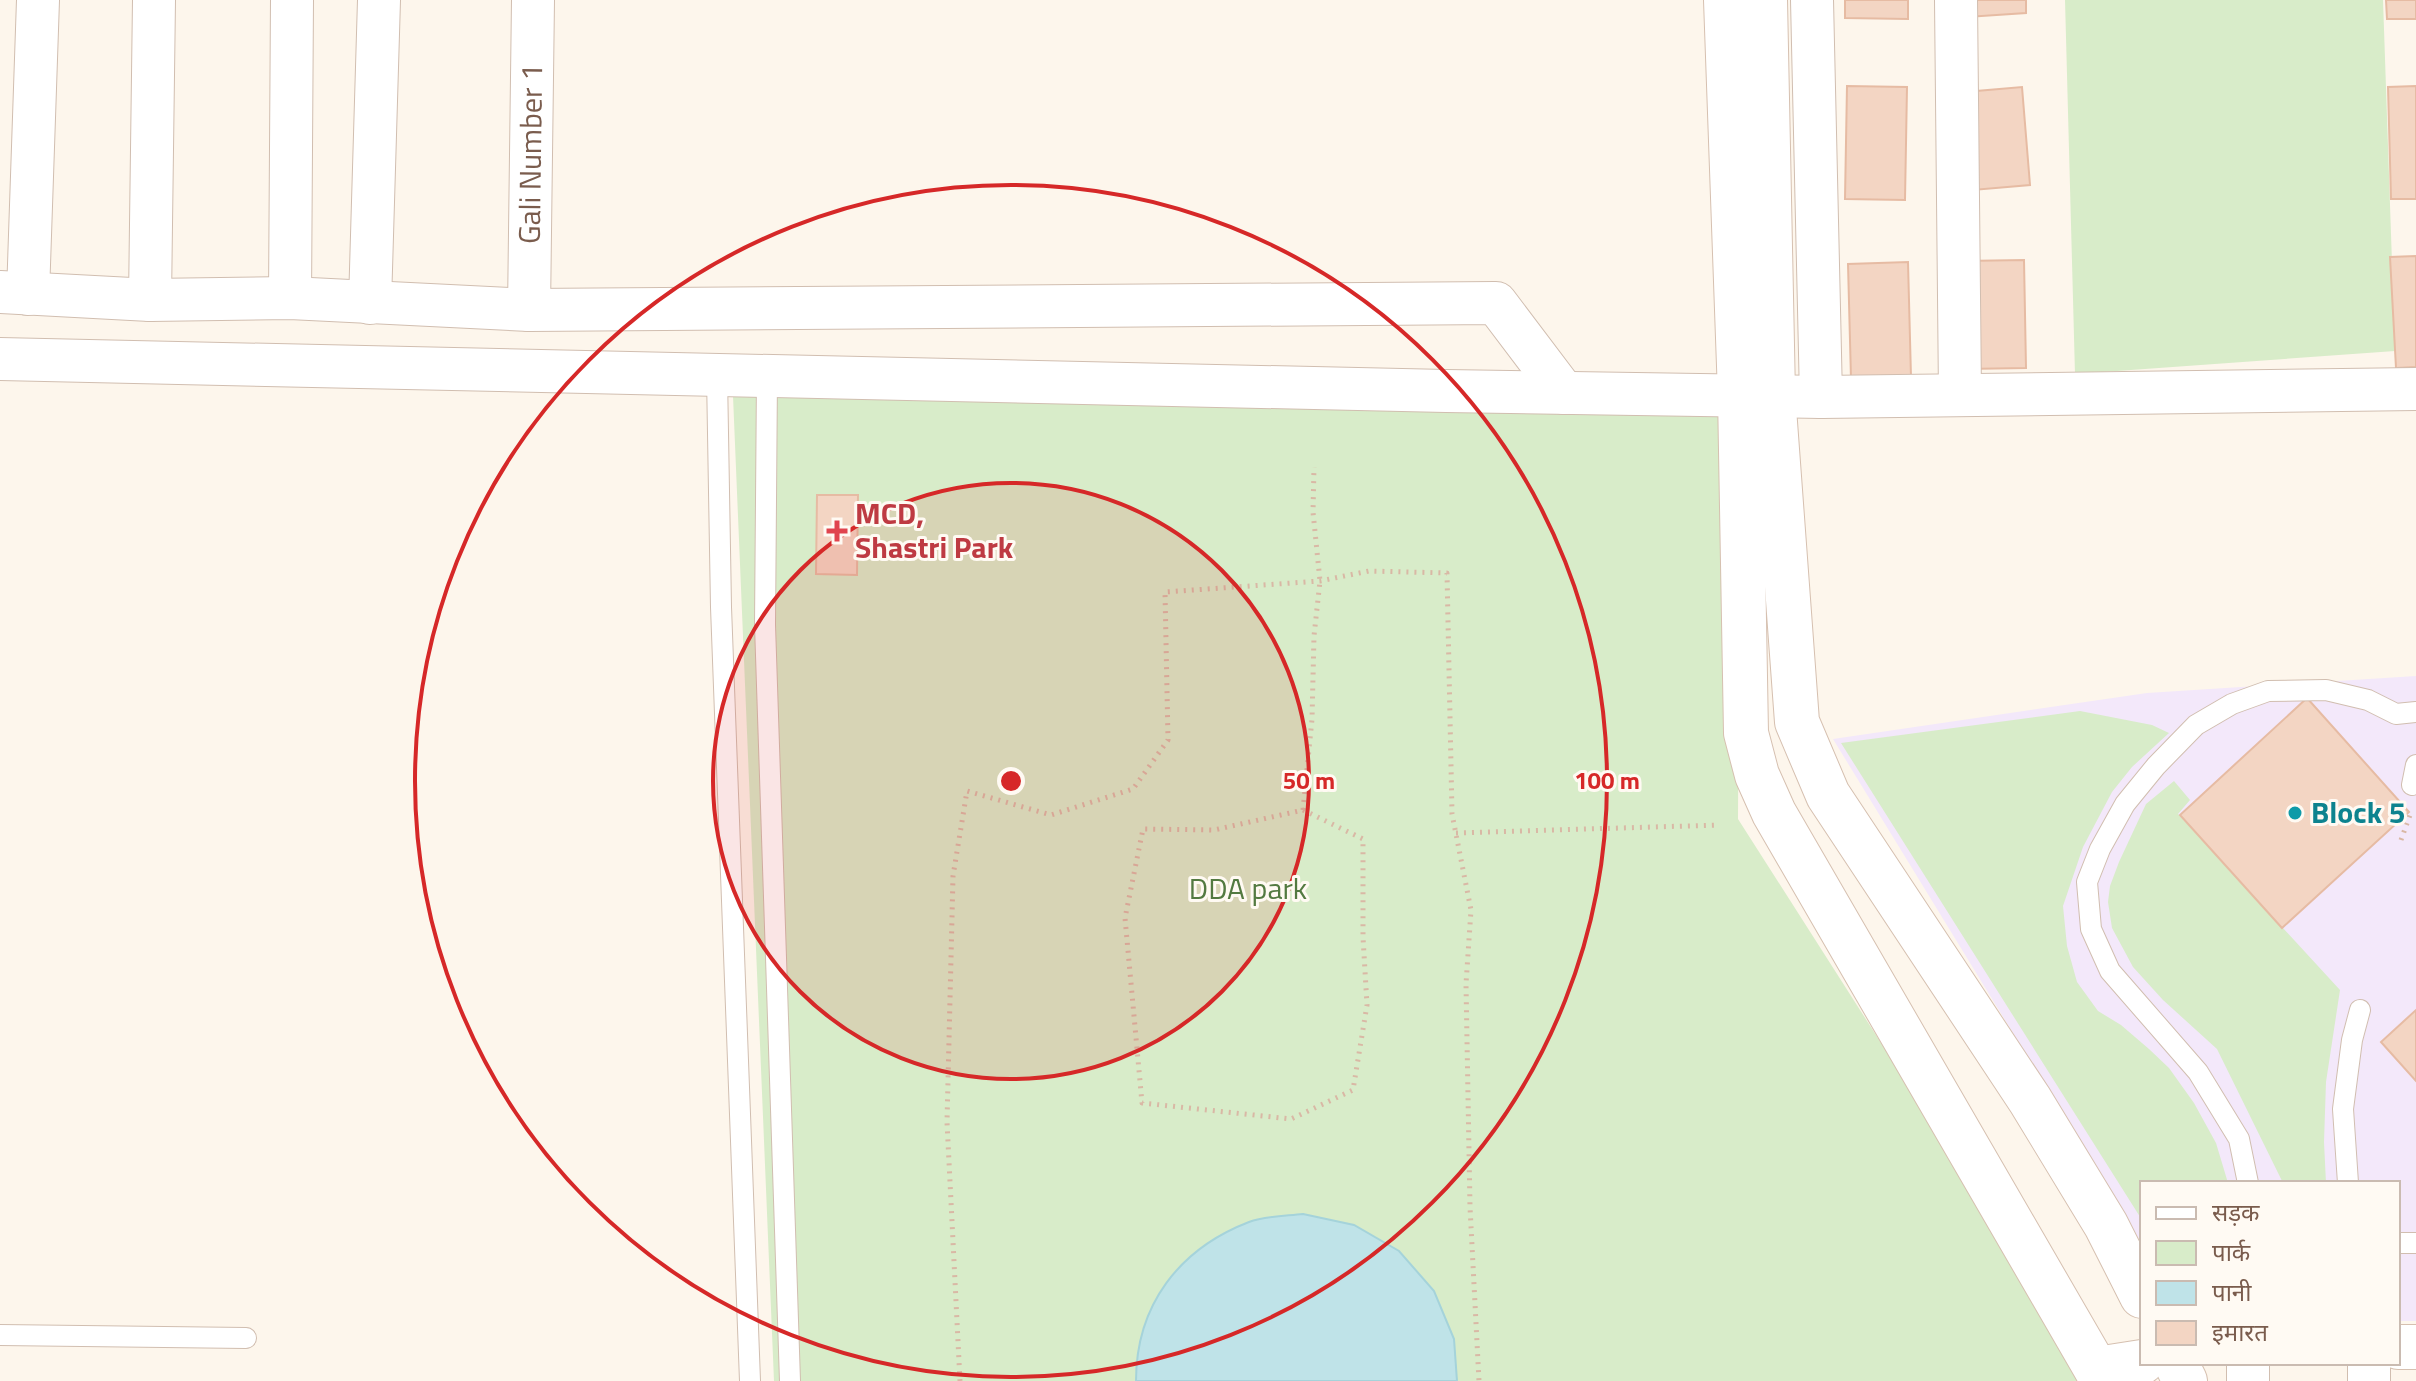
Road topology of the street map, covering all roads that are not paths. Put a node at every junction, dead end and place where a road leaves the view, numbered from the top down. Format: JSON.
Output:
{"nodes":[{"id":1,"x":38,"y":0,"type":"edge"},
{"id":2,"x":154,"y":0,"type":"edge"},
{"id":3,"x":292,"y":0,"type":"edge"},
{"id":4,"x":379,"y":0,"type":"edge"},
{"id":5,"x":533,"y":0,"type":"edge"},
{"id":6,"x":1726,"y":0,"type":"edge"},
{"id":7,"x":1765,"y":0,"type":"edge"},
{"id":8,"x":1812,"y":0,"type":"edge"},
{"id":9,"x":1956,"y":0,"type":"edge"},
{"id":10,"x":14,"y":293,"type":"edge"},
{"id":11,"x":290,"y":298,"type":"junction"},
{"id":12,"x":150,"y":300,"type":"junction"},
{"id":13,"x":370,"y":303,"type":"junction"},
{"id":14,"x":529,"y":310,"type":"junction"},
{"id":15,"x":0,"y":359,"type":"edge"},
{"id":16,"x":717,"y":375,"type":"junction"},
{"id":17,"x":767,"y":376,"type":"junction"},
{"id":18,"x":2416,"y":389,"type":"edge"},
{"id":19,"x":1564,"y":393,"type":"junction"},
{"id":20,"x":1757,"y":394,"type":"junction"},
{"id":21,"x":1960,"y":395,"type":"junction"},
{"id":22,"x":1821,"y":397,"type":"junction"},
{"id":23,"x":2416,"y":712,"type":"edge"},
{"id":24,"x":2360,"y":1010,"type":"dead end"},
{"id":25,"x":2248,"y":1181,"type":"edge"},
{"id":26,"x":2348,"y":1181,"type":"edge"},
{"id":27,"x":2140,"y":1291,"type":"edge"},
{"id":28,"x":0,"y":1335,"type":"edge"},
{"id":29,"x":246,"y":1338,"type":"dead end"},
{"id":30,"x":2140,"y":1363,"type":"edge"},
{"id":31,"x":2100,"y":1375,"type":"edge"},
{"id":32,"x":750,"y":1381,"type":"edge"},
{"id":33,"x":790,"y":1381,"type":"edge"}],
"edges":[{"from":1,"to":10,"type":"street"},
{"from":2,"to":12,"type":"street"},
{"from":3,"to":11,"type":"street"},
{"from":4,"to":13,"type":"street"},
{"from":5,"to":14,"type":"street","name":"Gali Number 1"},
{"from":6,"to":20,"type":"street"},
{"from":7,"to":20,"type":"street"},
{"from":8,"to":22,"type":"street"},
{"from":9,"to":21,"type":"street"},
{"from":10,"to":12,"type":"street"},
{"from":11,"to":12,"type":"street"},
{"from":11,"to":13,"type":"street"},
{"from":13,"to":14,"type":"street"},
{"from":14,"to":19,"type":"street"},
{"from":15,"to":16,"type":"street"},
{"from":16,"to":17,"type":"street"},
{"from":16,"to":32,"type":"lane"},
{"from":17,"to":19,"type":"street"},
{"from":17,"to":33,"type":"lane"},
{"from":18,"to":21,"type":"street"},
{"from":19,"to":20,"type":"street"},
{"from":20,"to":22,"type":"street"},
{"from":20,"to":27,"type":"street"},
{"from":20,"to":31,"type":"street"},
{"from":21,"to":22,"type":"street"},
{"from":23,"to":25,"type":"lane"},
{"from":24,"to":26,"type":"lane"},
{"from":28,"to":29,"type":"lane"},
{"from":30,"to":31,"type":"street"}]}
